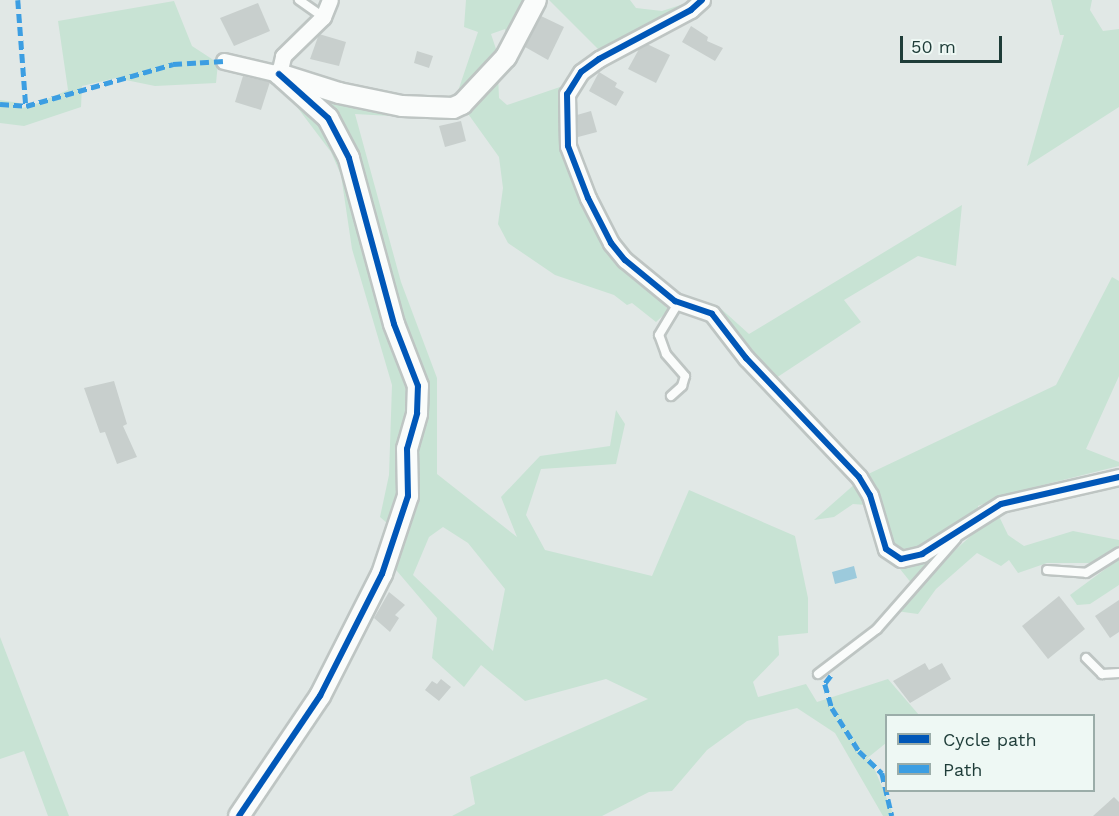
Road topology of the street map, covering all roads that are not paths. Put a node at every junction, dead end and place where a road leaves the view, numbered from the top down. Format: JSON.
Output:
{"nodes":[{"id":1,"x":299,"y":0,"type":"edge"},
{"id":2,"x":330,"y":0,"type":"edge"},
{"id":3,"x":536,"y":0,"type":"edge"},
{"id":4,"x":702,"y":0,"type":"edge"},
{"id":5,"x":323,"y":17,"type":"junction"},
{"id":6,"x":224,"y":61,"type":"dead end"},
{"id":7,"x":279,"y":74,"type":"junction"},
{"id":8,"x":679,"y":302,"type":"junction"},
{"id":9,"x":671,"y":396,"type":"dead end"},
{"id":10,"x":1119,"y":477,"type":"edge"},
{"id":11,"x":971,"y":522,"type":"junction"},
{"id":12,"x":1119,"y":552,"type":"edge"},
{"id":13,"x":1047,"y":570,"type":"dead end"},
{"id":14,"x":1086,"y":658,"type":"dead end"},
{"id":15,"x":1119,"y":673,"type":"edge"},
{"id":16,"x":818,"y":674,"type":"dead end"},
{"id":17,"x":239,"y":816,"type":"edge"}],
"edges":[{"from":1,"to":5,"type":"lane"},
{"from":2,"to":5,"type":"street"},
{"from":3,"to":7,"type":"street"},
{"from":4,"to":8,"type":"street"},
{"from":5,"to":7,"type":"street"},
{"from":6,"to":7,"type":"street"},
{"from":7,"to":17,"type":"street"},
{"from":8,"to":9,"type":"lane"},
{"from":8,"to":11,"type":"street"},
{"from":10,"to":11,"type":"street"},
{"from":11,"to":16,"type":"lane"},
{"from":12,"to":13,"type":"lane"},
{"from":14,"to":15,"type":"lane"}]}
